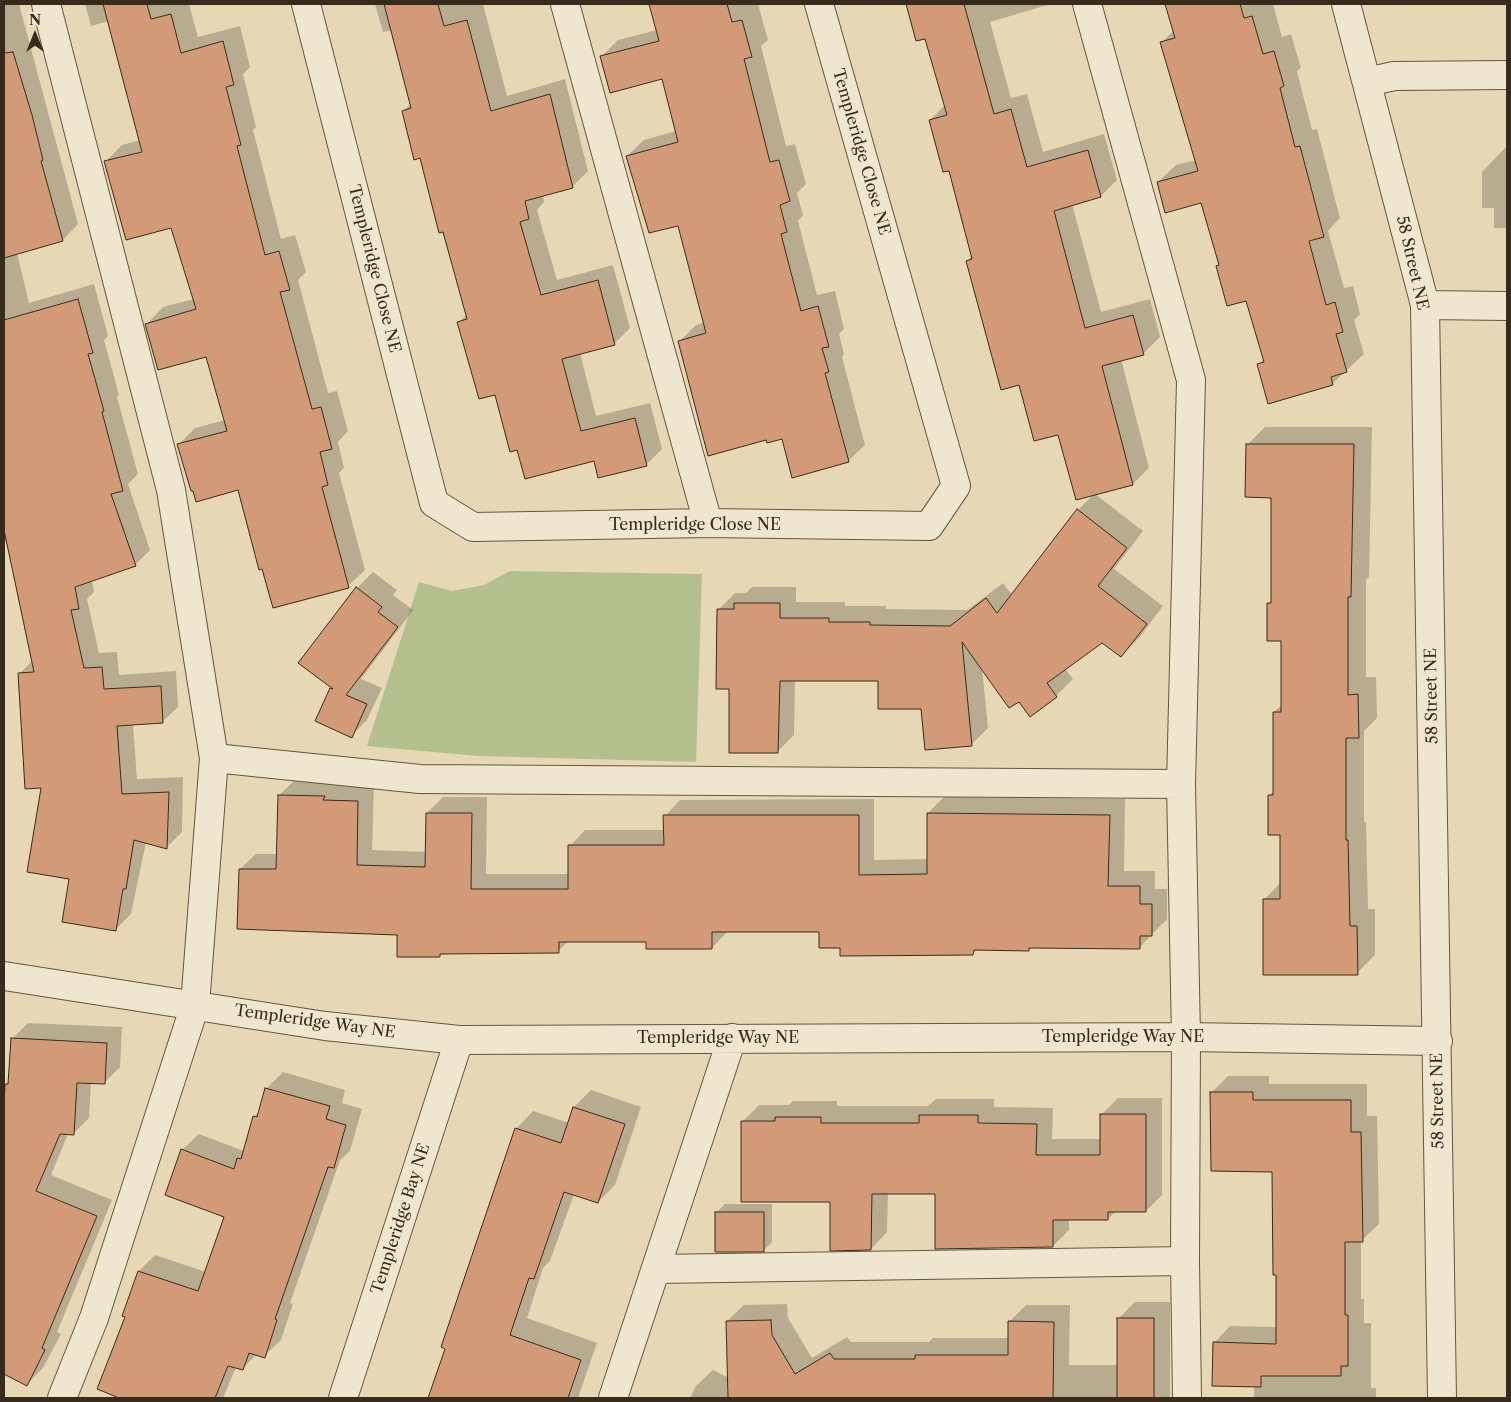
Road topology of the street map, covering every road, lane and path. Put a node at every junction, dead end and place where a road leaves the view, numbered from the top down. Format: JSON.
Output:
{"nodes":[{"id":1,"x":46,"y":4,"type":"edge"},
{"id":2,"x":306,"y":4,"type":"edge"},
{"id":3,"x":565,"y":4,"type":"edge"},
{"id":4,"x":819,"y":4,"type":"edge"},
{"id":5,"x":1087,"y":4,"type":"edge"},
{"id":6,"x":1346,"y":4,"type":"edge"},
{"id":7,"x":1507,"y":75,"type":"edge"},
{"id":8,"x":1367,"y":82,"type":"junction"},
{"id":9,"x":1425,"y":305,"type":"junction"},
{"id":10,"x":1507,"y":306,"type":"edge"},
{"id":11,"x":708,"y":523,"type":"junction"},
{"id":12,"x":214,"y":758,"type":"junction"},
{"id":13,"x":1181,"y":784,"type":"junction"},
{"id":14,"x":4,"y":976,"type":"edge"},
{"id":15,"x":195,"y":1005,"type":"junction"},
{"id":16,"x":1186,"y":1037,"type":"junction"},
{"id":17,"x":732,"y":1038,"type":"junction"},
{"id":18,"x":460,"y":1040,"type":"junction"},
{"id":19,"x":1438,"y":1041,"type":"junction"},
{"id":20,"x":1185,"y":1261,"type":"junction"},
{"id":21,"x":657,"y":1269,"type":"junction"},
{"id":22,"x":62,"y":1398,"type":"edge"},
{"id":23,"x":343,"y":1398,"type":"edge"},
{"id":24,"x":613,"y":1398,"type":"edge"},
{"id":25,"x":1187,"y":1398,"type":"edge"},
{"id":26,"x":1442,"y":1398,"type":"edge"}],
"edges":[{"from":1,"to":12,"type":"street"},
{"from":2,"to":11,"type":"street","name":"Templeridge Close NE"},
{"from":3,"to":11,"type":"street"},
{"from":4,"to":11,"type":"street","name":"Templeridge Close NE"},
{"from":5,"to":13,"type":"street"},
{"from":6,"to":8,"type":"street","name":"58 Street NE"},
{"from":7,"to":8,"type":"street"},
{"from":8,"to":9,"type":"street","name":"58 Street NE"},
{"from":9,"to":10,"type":"street"},
{"from":9,"to":19,"type":"street","name":"58 Street NE"},
{"from":12,"to":13,"type":"street"},
{"from":12,"to":15,"type":"street"},
{"from":13,"to":16,"type":"street"},
{"from":14,"to":15,"type":"street","name":"Templeridge Way NE"},
{"from":15,"to":18,"type":"street","name":"Templeridge Way NE"},
{"from":15,"to":22,"type":"street"},
{"from":16,"to":17,"type":"street","name":"Templeridge Way NE"},
{"from":16,"to":19,"type":"street","name":"Templeridge Way NE"},
{"from":16,"to":20,"type":"street"},
{"from":17,"to":18,"type":"street","name":"Templeridge Way NE"},
{"from":17,"to":21,"type":"street"},
{"from":18,"to":23,"type":"street","name":"Templeridge Bay NE"},
{"from":19,"to":26,"type":"street","name":"58 Street NE"},
{"from":20,"to":21,"type":"street"},
{"from":20,"to":25,"type":"street"},
{"from":21,"to":24,"type":"street"}]}
